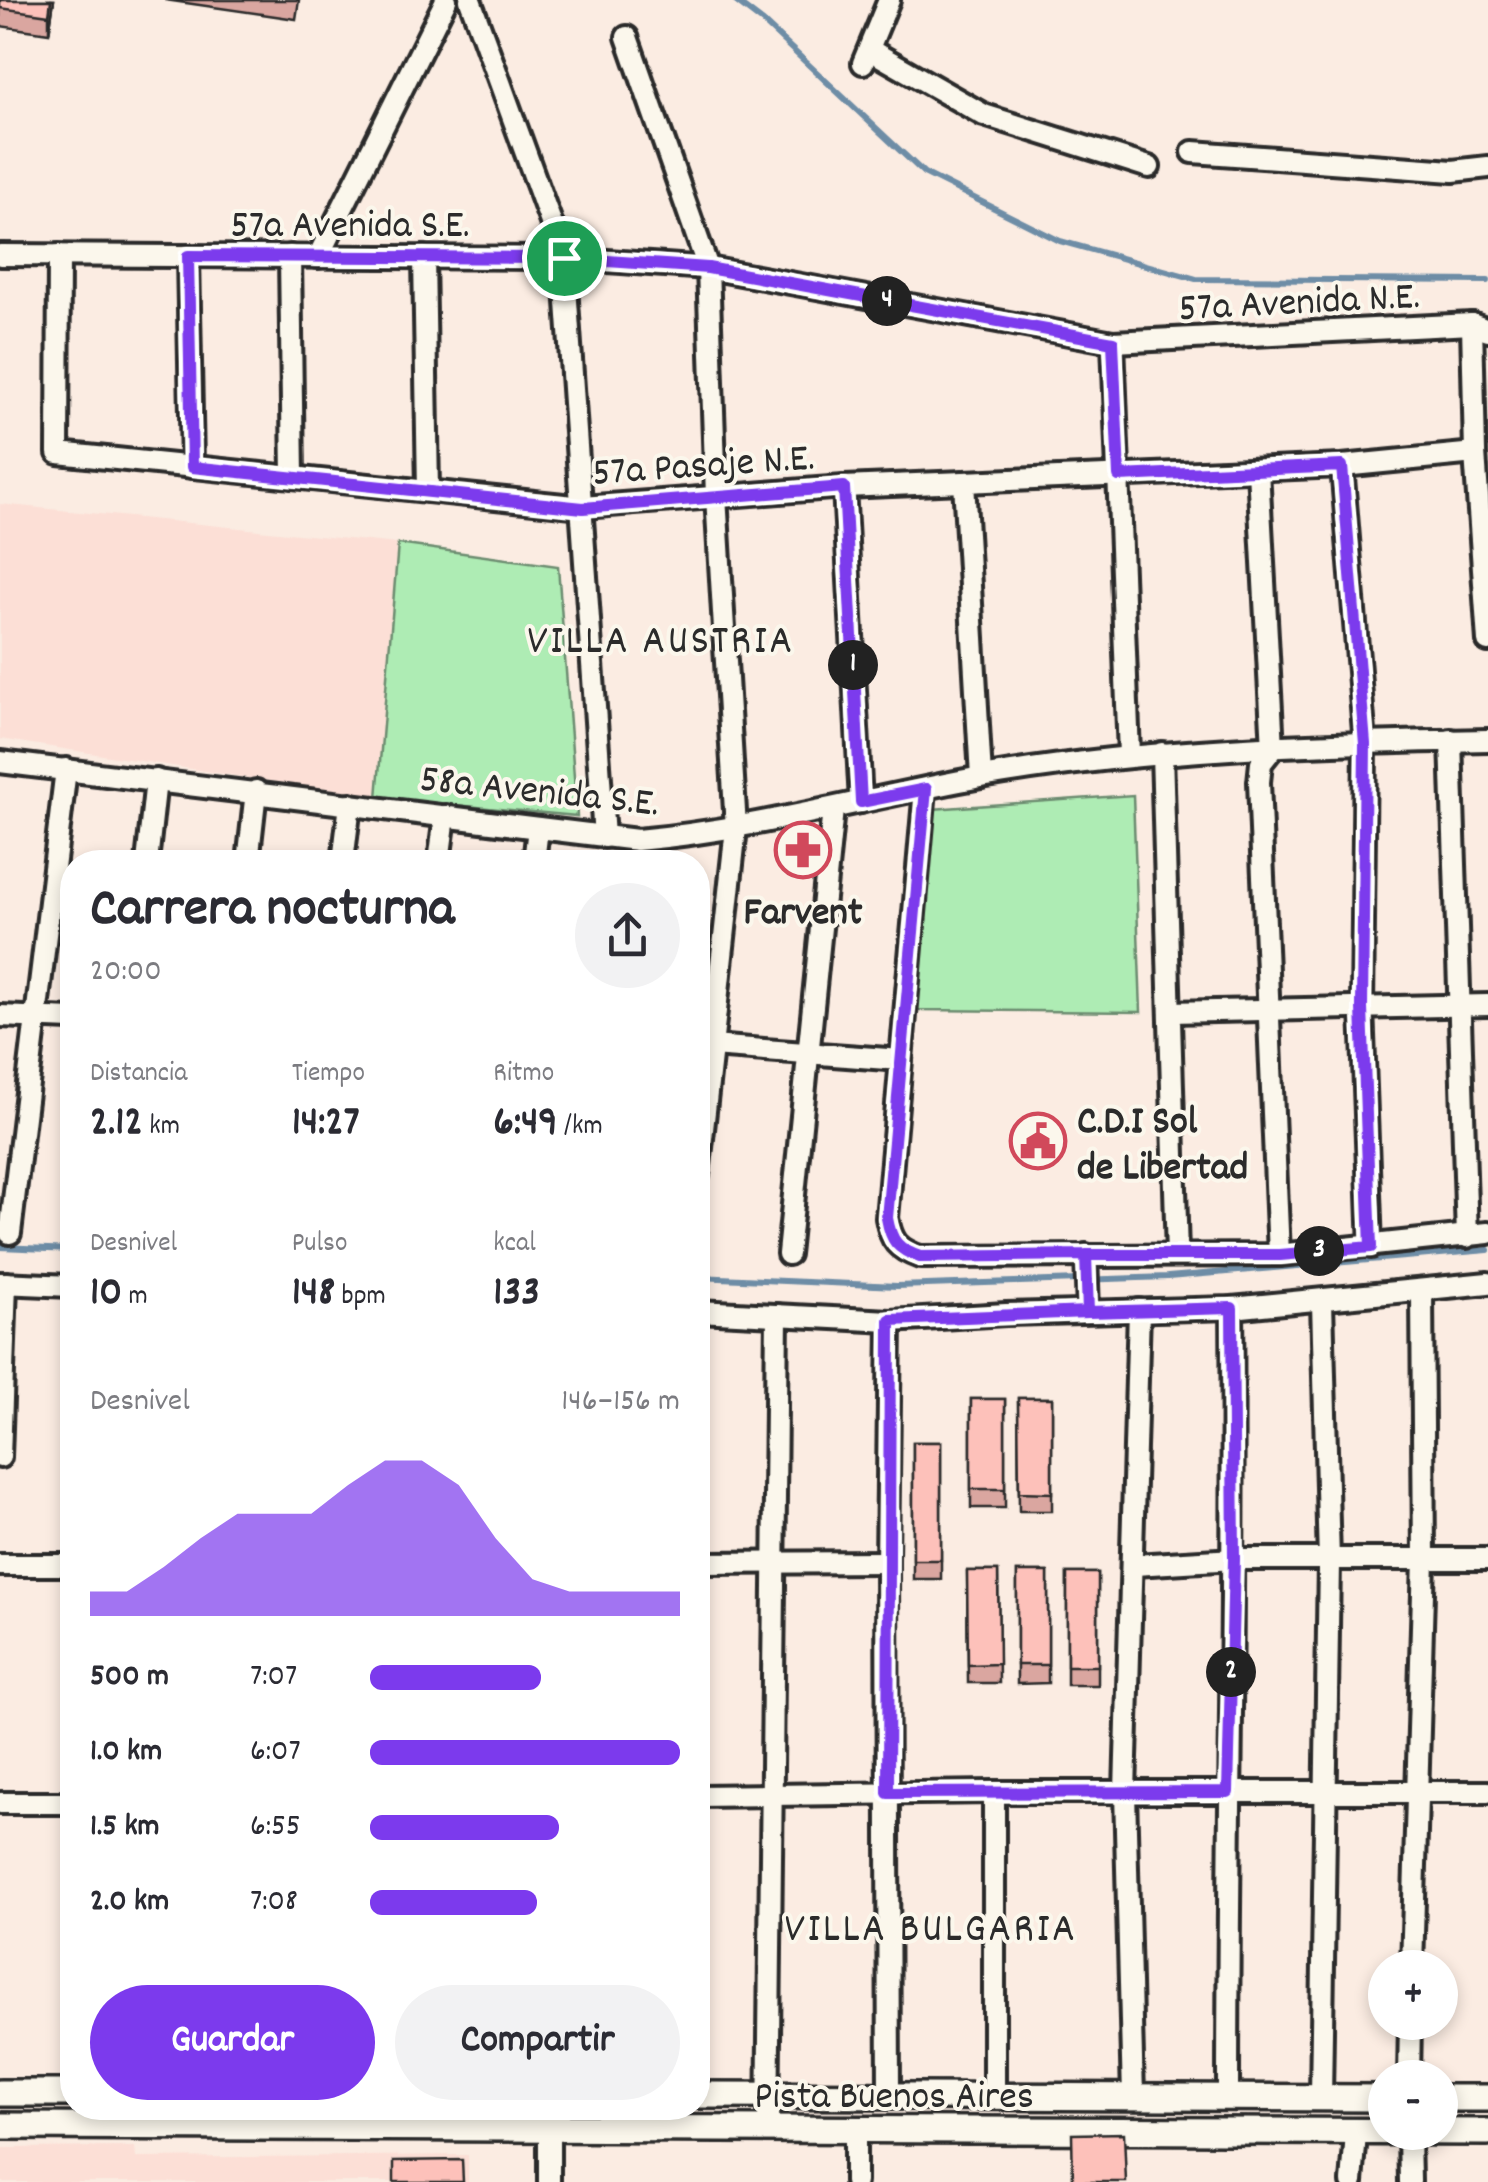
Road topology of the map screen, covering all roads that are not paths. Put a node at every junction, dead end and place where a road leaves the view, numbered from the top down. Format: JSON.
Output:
{"nodes":[{"id":1,"x":446,"y":0,"type":"edge"},
{"id":2,"x":470,"y":0,"type":"edge"},
{"id":3,"x":889,"y":0,"type":"edge"},
{"id":4,"x":628,"y":37,"type":"dead end"},
{"id":5,"x":1193,"y":152,"type":"dead end"},
{"id":6,"x":1150,"y":167,"type":"dead end"},
{"id":7,"x":1488,"y":168,"type":"edge"},
{"id":8,"x":0,"y":254,"type":"edge"},
{"id":9,"x":59,"y":255,"type":"junction"},
{"id":10,"x":188,"y":256,"type":"junction"},
{"id":11,"x":290,"y":256,"type":"junction"},
{"id":12,"x":318,"y":256,"type":"junction"},
{"id":13,"x":424,"y":257,"type":"junction"},
{"id":14,"x":564,"y":258,"type":"junction"},
{"id":15,"x":708,"y":268,"type":"junction"},
{"id":16,"x":1480,"y":327,"type":"edge"},
{"id":17,"x":1113,"y":342,"type":"junction"},
{"id":18,"x":1475,"y":453,"type":"junction"},
{"id":19,"x":1342,"y":466,"type":"junction"},
{"id":20,"x":192,"y":467,"type":"junction"},
{"id":21,"x":1258,"y":470,"type":"junction"},
{"id":22,"x":1119,"y":476,"type":"junction"},
{"id":23,"x":293,"y":478,"type":"junction"},
{"id":24,"x":964,"y":482,"type":"junction"},
{"id":25,"x":844,"y":487,"type":"junction"},
{"id":26,"x":428,"y":492,"type":"junction"},
{"id":27,"x":716,"y":496,"type":"junction"},
{"id":28,"x":583,"y":508,"type":"junction"},
{"id":29,"x":1488,"y":640,"type":"edge"},
{"id":30,"x":1451,"y":740,"type":"junction"},
{"id":31,"x":1488,"y":740,"type":"edge"},
{"id":32,"x":1365,"y":744,"type":"junction"},
{"id":33,"x":1273,"y":748,"type":"junction"},
{"id":34,"x":1162,"y":753,"type":"junction"},
{"id":35,"x":1129,"y":755,"type":"junction"},
{"id":36,"x":0,"y":762,"type":"edge"},
{"id":37,"x":66,"y":769,"type":"junction"},
{"id":38,"x":981,"y":777,"type":"junction"},
{"id":39,"x":156,"y":780,"type":"junction"},
{"id":40,"x":926,"y":789,"type":"junction"},
{"id":41,"x":256,"y":791,"type":"junction"},
{"id":42,"x":861,"y":802,"type":"junction"},
{"id":43,"x":350,"y":804,"type":"junction"},
{"id":44,"x":833,"y":809,"type":"junction"},
{"id":45,"x":446,"y":816,"type":"junction"},
{"id":46,"x":538,"y":828,"type":"junction"},
{"id":47,"x":736,"y":828,"type":"junction"},
{"id":48,"x":604,"y":837,"type":"junction"},
{"id":49,"x":637,"y":840,"type":"junction"},
{"id":50,"x":148,"y":850,"type":"edge"},
{"id":51,"x":249,"y":850,"type":"edge"},
{"id":52,"x":344,"y":850,"type":"edge"},
{"id":53,"x":442,"y":850,"type":"edge"},
{"id":54,"x":535,"y":850,"type":"edge"},
{"id":55,"x":636,"y":850,"type":"edge"},
{"id":56,"x":1488,"y":1005,"type":"edge"},
{"id":57,"x":1462,"y":1006,"type":"junction"},
{"id":58,"x":1362,"y":1008,"type":"junction"},
{"id":59,"x":1269,"y":1010,"type":"junction"},
{"id":60,"x":710,"y":1011,"type":"edge"},
{"id":61,"x":1171,"y":1012,"type":"junction"},
{"id":62,"x":0,"y":1016,"type":"edge"},
{"id":63,"x":36,"y":1018,"type":"junction"},
{"id":64,"x":60,"y":1019,"type":"edge"},
{"id":65,"x":710,"y":1046,"type":"edge"},
{"id":66,"x":809,"y":1052,"type":"junction"},
{"id":67,"x":901,"y":1060,"type":"junction"},
{"id":68,"x":10,"y":1233,"type":"dead end"},
{"id":69,"x":1478,"y":1235,"type":"edge"},
{"id":70,"x":1371,"y":1247,"type":"junction"},
{"id":71,"x":788,"y":1254,"type":"dead end"},
{"id":72,"x":1176,"y":1255,"type":"junction"},
{"id":73,"x":1280,"y":1255,"type":"junction"},
{"id":74,"x":1087,"y":1282,"type":"junction"},
{"id":75,"x":3,"y":1283,"type":"edge"},
{"id":76,"x":1488,"y":1283,"type":"edge"},
{"id":77,"x":60,"y":1285,"type":"edge"},
{"id":78,"x":1422,"y":1292,"type":"junction"},
{"id":79,"x":1322,"y":1302,"type":"junction"},
{"id":80,"x":1232,"y":1308,"type":"junction"},
{"id":81,"x":1140,"y":1310,"type":"junction"},
{"id":82,"x":710,"y":1312,"type":"edge"},
{"id":83,"x":778,"y":1315,"type":"junction"},
{"id":84,"x":890,"y":1320,"type":"junction"},
{"id":85,"x":0,"y":1457,"type":"edge"},
{"id":86,"x":1234,"y":1559,"type":"junction"},
{"id":87,"x":1424,"y":1559,"type":"junction"},
{"id":88,"x":1488,"y":1560,"type":"edge"},
{"id":89,"x":1329,"y":1561,"type":"junction"},
{"id":90,"x":887,"y":1562,"type":"junction"},
{"id":91,"x":710,"y":1563,"type":"edge"},
{"id":92,"x":775,"y":1563,"type":"junction"},
{"id":93,"x":0,"y":1565,"type":"edge"},
{"id":94,"x":60,"y":1565,"type":"edge"},
{"id":95,"x":1134,"y":1566,"type":"junction"},
{"id":96,"x":994,"y":1792,"type":"junction"},
{"id":97,"x":1125,"y":1792,"type":"junction"},
{"id":98,"x":1228,"y":1792,"type":"junction"},
{"id":99,"x":1323,"y":1792,"type":"junction"},
{"id":100,"x":1415,"y":1792,"type":"junction"},
{"id":101,"x":1488,"y":1792,"type":"edge"},
{"id":102,"x":888,"y":1793,"type":"junction"},
{"id":103,"x":770,"y":1795,"type":"junction"},
{"id":104,"x":710,"y":1796,"type":"edge"},
{"id":105,"x":0,"y":1803,"type":"edge"},
{"id":106,"x":60,"y":1803,"type":"edge"},
{"id":107,"x":1412,"y":1950,"type":"edge"},
{"id":108,"x":0,"y":2093,"type":"edge"},
{"id":109,"x":60,"y":2093,"type":"edge"},
{"id":110,"x":710,"y":2096,"type":"edge"},
{"id":111,"x":768,"y":2096,"type":"junction"},
{"id":112,"x":890,"y":2096,"type":"junction"},
{"id":113,"x":994,"y":2096,"type":"junction"},
{"id":114,"x":1134,"y":2097,"type":"junction"},
{"id":115,"x":1228,"y":2097,"type":"junction"},
{"id":116,"x":1321,"y":2098,"type":"junction"},
{"id":117,"x":1368,"y":2098,"type":"edge"},
{"id":118,"x":1458,"y":2098,"type":"edge"},
{"id":119,"x":1488,"y":2098,"type":"edge"},
{"id":120,"x":0,"y":2126,"type":"edge"},
{"id":121,"x":549,"y":2128,"type":"junction"},
{"id":122,"x":768,"y":2130,"type":"junction"},
{"id":123,"x":856,"y":2130,"type":"junction"},
{"id":124,"x":1458,"y":2132,"type":"edge"},
{"id":125,"x":1488,"y":2132,"type":"edge"},
{"id":126,"x":1356,"y":2134,"type":"junction"},
{"id":127,"x":1368,"y":2134,"type":"edge"},
{"id":128,"x":1410,"y":2150,"type":"edge"},
{"id":129,"x":549,"y":2182,"type":"edge"},
{"id":130,"x":855,"y":2182,"type":"edge"},
{"id":131,"x":1352,"y":2182,"type":"edge"},
{"id":132,"x":1410,"y":2182,"type":"edge"}],
"edges":[{"from":1,"to":12,"type":"street"},
{"from":2,"to":14,"type":"street"},
{"from":3,"to":6,"type":"street"},
{"from":4,"to":15,"type":"street"},
{"from":5,"to":7,"type":"street"},
{"from":8,"to":9,"type":"street","name":"57a Avenida S.E."},
{"from":9,"to":10,"type":"street","name":"57a Avenida S.E."},
{"from":9,"to":20,"type":"street","name":"57a Pasaje N.E."},
{"from":10,"to":11,"type":"street","name":"57a Avenida S.E."},
{"from":10,"to":20,"type":"street"},
{"from":11,"to":12,"type":"street","name":"57a Avenida S.E."},
{"from":11,"to":23,"type":"street"},
{"from":12,"to":13,"type":"street","name":"57a Avenida S.E."},
{"from":13,"to":14,"type":"street","name":"57a Avenida S.E."},
{"from":13,"to":26,"type":"street"},
{"from":14,"to":15,"type":"street","name":"57a Avenida S.E."},
{"from":14,"to":28,"type":"street"},
{"from":15,"to":17,"type":"street","name":"57a Avenida S.E."},
{"from":15,"to":27,"type":"street"},
{"from":16,"to":17,"type":"street","name":"57a Avenida N.E."},
{"from":16,"to":18,"type":"street"},
{"from":17,"to":22,"type":"street"},
{"from":18,"to":19,"type":"street","name":"57a Pasaje N.E."},
{"from":18,"to":29,"type":"street"},
{"from":19,"to":21,"type":"street","name":"57a Pasaje N.E."},
{"from":19,"to":32,"type":"street"},
{"from":20,"to":23,"type":"street","name":"57a Pasaje N.E."},
{"from":21,"to":22,"type":"street","name":"57a Pasaje N.E."},
{"from":21,"to":33,"type":"street"},
{"from":22,"to":24,"type":"street","name":"57a Pasaje N.E."},
{"from":22,"to":35,"type":"street"},
{"from":23,"to":26,"type":"street","name":"57a Pasaje N.E."},
{"from":24,"to":25,"type":"street","name":"57a Pasaje N.E."},
{"from":24,"to":38,"type":"street"},
{"from":25,"to":27,"type":"street","name":"57a Pasaje N.E."},
{"from":25,"to":42,"type":"street"},
{"from":26,"to":28,"type":"street","name":"57a Pasaje N.E."},
{"from":27,"to":28,"type":"street","name":"57a Pasaje N.E."},
{"from":27,"to":47,"type":"street"},
{"from":28,"to":48,"type":"street"},
{"from":30,"to":31,"type":"street","name":"58a Avenida S.E."},
{"from":30,"to":32,"type":"street","name":"58a Avenida S.E."},
{"from":30,"to":57,"type":"street"},
{"from":32,"to":33,"type":"street","name":"58a Avenida S.E."},
{"from":32,"to":58,"type":"street"},
{"from":33,"to":34,"type":"street","name":"58a Avenida S.E."},
{"from":33,"to":59,"type":"street"},
{"from":34,"to":35,"type":"street","name":"58a Avenida S.E."},
{"from":34,"to":61,"type":"street"},
{"from":35,"to":38,"type":"street","name":"58a Avenida S.E."},
{"from":36,"to":37,"type":"street","name":"58a Avenida S.E."},
{"from":37,"to":39,"type":"street","name":"58a Avenida S.E."},
{"from":37,"to":63,"type":"street"},
{"from":38,"to":40,"type":"street","name":"58a Avenida S.E."},
{"from":39,"to":41,"type":"street","name":"58a Avenida S.E."},
{"from":39,"to":50,"type":"street"},
{"from":40,"to":42,"type":"street","name":"58a Avenida S.E."},
{"from":40,"to":67,"type":"street"},
{"from":41,"to":43,"type":"street","name":"58a Avenida S.E."},
{"from":41,"to":51,"type":"street"},
{"from":42,"to":44,"type":"street","name":"58a Avenida S.E."},
{"from":43,"to":45,"type":"street","name":"58a Avenida S.E."},
{"from":43,"to":52,"type":"street"},
{"from":44,"to":47,"type":"street","name":"58a Avenida S.E."},
{"from":44,"to":66,"type":"street"},
{"from":45,"to":46,"type":"street","name":"58a Avenida S.E."},
{"from":45,"to":53,"type":"street"},
{"from":46,"to":48,"type":"street","name":"58a Avenida S.E."},
{"from":46,"to":54,"type":"street"},
{"from":47,"to":49,"type":"street","name":"58a Avenida S.E."},
{"from":47,"to":60,"type":"street"},
{"from":48,"to":49,"type":"street","name":"58a Avenida S.E."},
{"from":49,"to":55,"type":"street"},
{"from":56,"to":57,"type":"street"},
{"from":57,"to":58,"type":"street"},
{"from":57,"to":69,"type":"street"},
{"from":58,"to":59,"type":"street"},
{"from":58,"to":70,"type":"street"},
{"from":59,"to":61,"type":"street"},
{"from":59,"to":73,"type":"street"},
{"from":61,"to":72,"type":"street"},
{"from":62,"to":63,"type":"street"},
{"from":63,"to":64,"type":"street"},
{"from":63,"to":68,"type":"street"},
{"from":65,"to":66,"type":"street"},
{"from":66,"to":67,"type":"street"},
{"from":66,"to":71,"type":"street"},
{"from":67,"to":74,"type":"street"},
{"from":69,"to":70,"type":"street"},
{"from":70,"to":73,"type":"street"},
{"from":72,"to":73,"type":"street"},
{"from":72,"to":74,"type":"street"},
{"from":74,"to":81,"type":"street"},
{"from":74,"to":84,"type":"street"},
{"from":75,"to":77,"type":"street"},
{"from":75,"to":85,"type":"street"},
{"from":76,"to":78,"type":"street"},
{"from":78,"to":79,"type":"street"},
{"from":78,"to":87,"type":"street"},
{"from":79,"to":80,"type":"street"},
{"from":79,"to":89,"type":"street"},
{"from":80,"to":81,"type":"street"},
{"from":80,"to":86,"type":"street"},
{"from":81,"to":95,"type":"street"},
{"from":82,"to":83,"type":"street"},
{"from":83,"to":84,"type":"street"},
{"from":83,"to":92,"type":"street"},
{"from":84,"to":90,"type":"street"},
{"from":86,"to":89,"type":"street"},
{"from":86,"to":95,"type":"street"},
{"from":86,"to":98,"type":"street"},
{"from":87,"to":88,"type":"street"},
{"from":87,"to":89,"type":"street"},
{"from":87,"to":100,"type":"street"},
{"from":89,"to":99,"type":"street"},
{"from":90,"to":92,"type":"street"},
{"from":90,"to":102,"type":"street"},
{"from":91,"to":92,"type":"street"},
{"from":92,"to":103,"type":"street"},
{"from":93,"to":94,"type":"street"},
{"from":95,"to":97,"type":"street"},
{"from":96,"to":97,"type":"street"},
{"from":96,"to":102,"type":"street"},
{"from":96,"to":113,"type":"street"},
{"from":97,"to":98,"type":"street"},
{"from":97,"to":114,"type":"street"},
{"from":98,"to":99,"type":"street"},
{"from":98,"to":115,"type":"street"},
{"from":99,"to":100,"type":"street"},
{"from":99,"to":116,"type":"street"},
{"from":100,"to":101,"type":"street"},
{"from":100,"to":107,"type":"street"},
{"from":102,"to":103,"type":"street"},
{"from":102,"to":112,"type":"street"},
{"from":103,"to":104,"type":"street"},
{"from":103,"to":111,"type":"street"},
{"from":105,"to":106,"type":"street"},
{"from":108,"to":109,"type":"main road"},
{"from":110,"to":111,"type":"main road","name":"Pista Buenos Aires"},
{"from":111,"to":112,"type":"main road","name":"Pista Buenos Aires"},
{"from":111,"to":122,"type":"street"},
{"from":112,"to":113,"type":"main road","name":"Pista Buenos Aires"},
{"from":113,"to":114,"type":"main road","name":"Pista Buenos Aires"},
{"from":114,"to":115,"type":"main road","name":"Pista Buenos Aires"},
{"from":115,"to":116,"type":"main road","name":"Pista Buenos Aires"},
{"from":116,"to":117,"type":"main road","name":"Pista Buenos Aires"},
{"from":118,"to":119,"type":"main road"},
{"from":120,"to":121,"type":"main road","name":"Pista Buenos Aires"},
{"from":121,"to":122,"type":"main road","name":"Pista Buenos Aires"},
{"from":121,"to":129,"type":"street"},
{"from":122,"to":123,"type":"main road","name":"Pista Buenos Aires"},
{"from":123,"to":126,"type":"main road","name":"Pista Buenos Aires"},
{"from":123,"to":130,"type":"street"},
{"from":124,"to":125,"type":"main road","name":"Pista Buenos Aires"},
{"from":126,"to":127,"type":"main road","name":"Pista Buenos Aires"},
{"from":126,"to":131,"type":"street"},
{"from":128,"to":132,"type":"street"}]}
